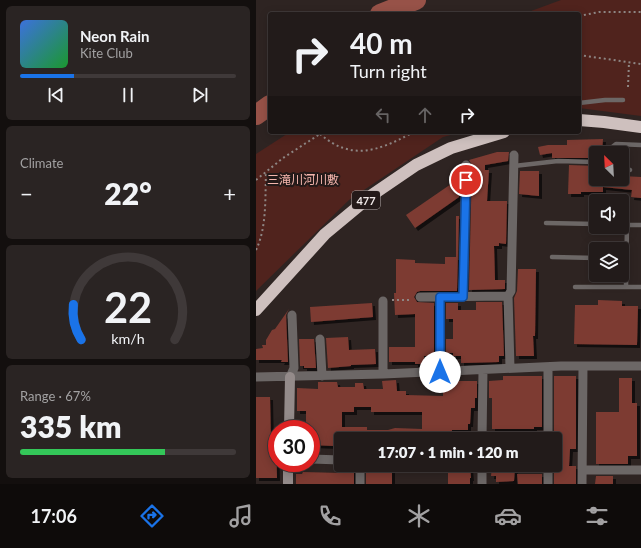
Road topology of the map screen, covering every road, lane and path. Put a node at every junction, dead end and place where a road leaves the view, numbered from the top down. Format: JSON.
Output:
{"nodes":[{"id":1,"x":641,"y":12,"type":"edge"},
{"id":2,"x":581,"y":16,"type":"edge"},
{"id":3,"x":581,"y":55,"type":"edge"},
{"id":4,"x":629,"y":62,"type":"junction"},
{"id":5,"x":641,"y":64,"type":"edge"},
{"id":6,"x":628,"y":87,"type":"dead end"},
{"id":7,"x":622,"y":100,"type":"dead end"},
{"id":8,"x":581,"y":103,"type":"edge"},
{"id":9,"x":581,"y":120,"type":"edge"},
{"id":10,"x":641,"y":127,"type":"edge"},
{"id":11,"x":320,"y":134,"type":"joint"},
{"id":12,"x":410,"y":134,"type":"edge"},
{"id":13,"x":497,"y":134,"type":"edge"},
{"id":14,"x":614,"y":146,"type":"edge"},
{"id":15,"x":641,"y":146,"type":"edge"},
{"id":16,"x":514,"y":155,"type":"dead end"},
{"id":17,"x":589,"y":162,"type":"edge"},
{"id":18,"x":466,"y":165,"type":"dead end"},
{"id":19,"x":514,"y":166,"type":"junction"},
{"id":20,"x":266,"y":172,"type":"junction"},
{"id":21,"x":256,"y":180,"type":"edge"},
{"id":22,"x":546,"y":223,"type":"dead end"},
{"id":23,"x":589,"y":224,"type":"edge"},
{"id":24,"x":629,"y":225,"type":"edge"},
{"id":25,"x":641,"y":225,"type":"edge"},
{"id":26,"x":256,"y":250,"type":"edge"},
{"id":27,"x":552,"y":256,"type":"dead end"},
{"id":28,"x":589,"y":258,"type":"edge"},
{"id":29,"x":626,"y":282,"type":"edge"},
{"id":30,"x":575,"y":287,"type":"dead end"},
{"id":31,"x":626,"y":287,"type":"junction"},
{"id":32,"x":641,"y":288,"type":"edge"},
{"id":33,"x":508,"y":296,"type":"junction"},
{"id":34,"x":420,"y":297,"type":"joint"},
{"id":35,"x":440,"y":297,"type":"junction"},
{"id":36,"x":463,"y":297,"type":"junction"},
{"id":37,"x":383,"y":301,"type":"joint"},
{"id":38,"x":256,"y":310,"type":"edge"},
{"id":39,"x":292,"y":315,"type":"dead end"},
{"id":40,"x":320,"y":339,"type":"dead end"},
{"id":41,"x":548,"y":366,"type":"junction"},
{"id":42,"x":583,"y":366,"type":"junction"},
{"id":43,"x":641,"y":366,"type":"edge"},
{"id":44,"x":510,"y":368,"type":"junction"},
{"id":45,"x":484,"y":370,"type":"junction"},
{"id":46,"x":440,"y":372,"type":"junction"},
{"id":47,"x":383,"y":374,"type":"junction"},
{"id":48,"x":322,"y":376,"type":"junction"},
{"id":49,"x":256,"y":377,"type":"edge"},
{"id":50,"x":290,"y":377,"type":"junction"},
{"id":51,"x":289,"y":420,"type":"edge"},
{"id":52,"x":482,"y":432,"type":"edge"},
{"id":53,"x":548,"y":432,"type":"edge"},
{"id":54,"x":320,"y":460,"type":"edge"},
{"id":55,"x":334,"y":460,"type":"edge"},
{"id":56,"x":582,"y":470,"type":"junction"},
{"id":57,"x":641,"y":470,"type":"edge"},
{"id":58,"x":288,"y":472,"type":"edge"},
{"id":59,"x":360,"y":472,"type":"edge"},
{"id":60,"x":482,"y":472,"type":"edge"},
{"id":61,"x":548,"y":472,"type":"edge"},
{"id":62,"x":288,"y":484,"type":"edge"},
{"id":63,"x":360,"y":484,"type":"edge"},
{"id":64,"x":482,"y":484,"type":"edge"},
{"id":65,"x":548,"y":484,"type":"edge"},
{"id":66,"x":582,"y":484,"type":"edge"}],
"edges":[{"from":1,"to":2,"type":"path"},
{"from":3,"to":4,"type":"path"},
{"from":4,"to":5,"type":"path"},
{"from":4,"to":6,"type":"path"},
{"from":7,"to":8,"type":"lane"},
{"from":9,"to":10,"type":"highway"},
{"from":11,"to":12,"type":"path"},
{"from":11,"to":20,"type":"path"},
{"from":13,"to":38,"type":"highway","number":"477"},
{"from":14,"to":15,"type":"lane"},
{"from":16,"to":19,"type":"street"},
{"from":17,"to":19,"type":"lane"},
{"from":18,"to":36,"type":"street"},
{"from":19,"to":33,"type":"street"},
{"from":20,"to":21,"type":"path"},
{"from":20,"to":26,"type":"path"},
{"from":22,"to":23,"type":"lane"},
{"from":24,"to":25,"type":"lane"},
{"from":27,"to":28,"type":"lane"},
{"from":29,"to":31,"type":"lane"},
{"from":30,"to":31,"type":"lane"},
{"from":31,"to":32,"type":"lane"},
{"from":33,"to":36,"type":"street"},
{"from":33,"to":44,"type":"street"},
{"from":34,"to":35,"type":"street"},
{"from":34,"to":37,"type":"path"},
{"from":35,"to":36,"type":"street"},
{"from":35,"to":46,"type":"street"},
{"from":37,"to":47,"type":"street"},
{"from":39,"to":50,"type":"street"},
{"from":40,"to":48,"type":"street"},
{"from":41,"to":42,"type":"street"},
{"from":41,"to":44,"type":"street"},
{"from":41,"to":53,"type":"street"},
{"from":42,"to":43,"type":"street"},
{"from":42,"to":56,"type":"street"},
{"from":44,"to":45,"type":"street"},
{"from":45,"to":46,"type":"street"},
{"from":45,"to":52,"type":"street"},
{"from":46,"to":47,"type":"street"},
{"from":47,"to":48,"type":"street"},
{"from":48,"to":50,"type":"street"},
{"from":49,"to":50,"type":"street"},
{"from":50,"to":51,"type":"street"},
{"from":54,"to":55,"type":"street"},
{"from":56,"to":57,"type":"street"},
{"from":56,"to":66,"type":"street"},
{"from":58,"to":62,"type":"street"},
{"from":59,"to":63,"type":"street"},
{"from":60,"to":64,"type":"street"},
{"from":61,"to":65,"type":"street"}]}
